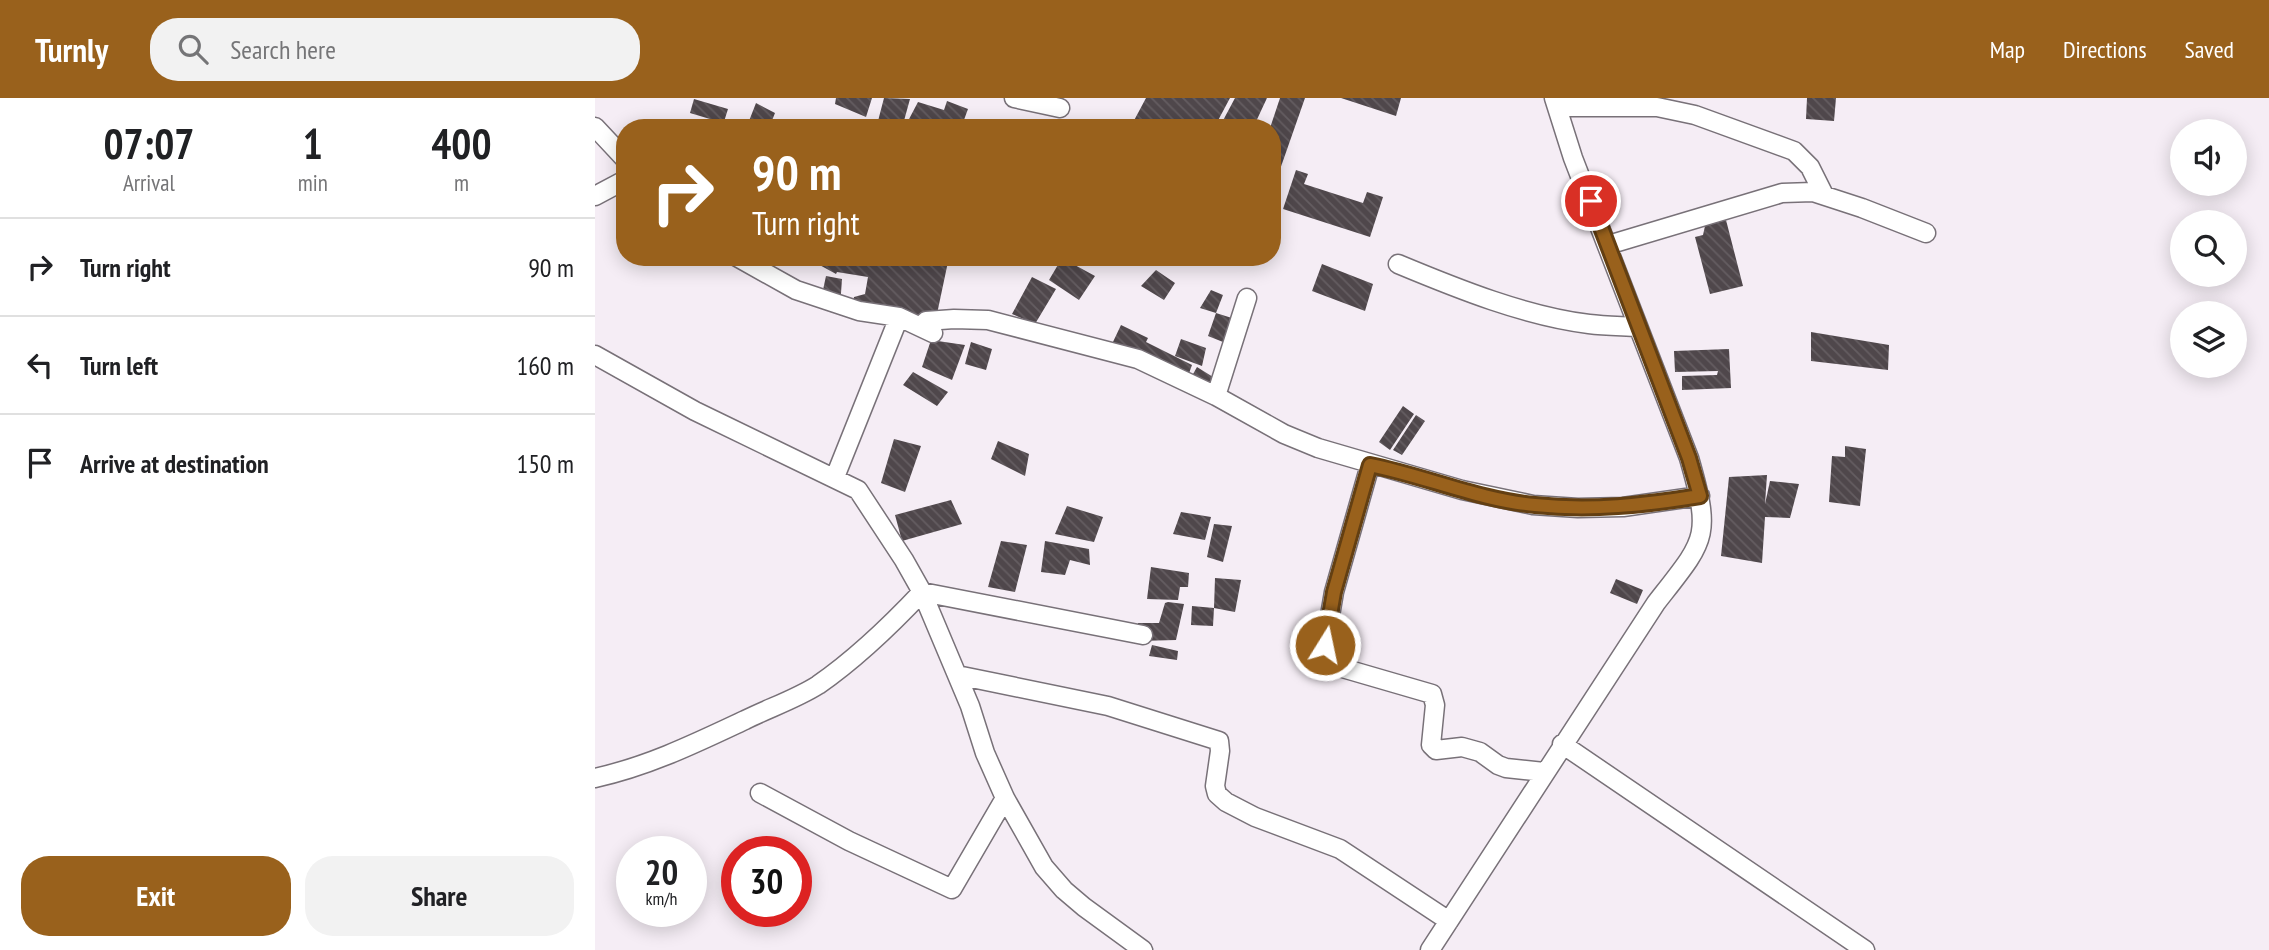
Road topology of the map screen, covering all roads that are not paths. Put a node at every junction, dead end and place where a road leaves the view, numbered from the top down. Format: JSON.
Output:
{"nodes":[{"id":1,"x":1014,"y":98,"type":"edge"},
{"id":2,"x":1555,"y":103,"type":"edge"},
{"id":3,"x":1060,"y":108,"type":"dead end"},
{"id":4,"x":595,"y":127,"type":"edge"},
{"id":5,"x":616,"y":149,"type":"edge"},
{"id":6,"x":616,"y":185,"type":"edge"},
{"id":7,"x":1824,"y":195,"type":"junction"},
{"id":8,"x":595,"y":196,"type":"edge"},
{"id":9,"x":1926,"y":233,"type":"dead end"},
{"id":10,"x":1608,"y":245,"type":"junction"},
{"id":11,"x":1398,"y":264,"type":"dead end"},
{"id":12,"x":753,"y":266,"type":"edge"},
{"id":13,"x":1247,"y":298,"type":"dead end"},
{"id":14,"x":899,"y":317,"type":"junction"},
{"id":15,"x":1638,"y":327,"type":"junction"},
{"id":16,"x":595,"y":355,"type":"edge"},
{"id":17,"x":1216,"y":396,"type":"junction"},
{"id":18,"x":1370,"y":465,"type":"junction"},
{"id":19,"x":835,"y":477,"type":"junction"},
{"id":20,"x":1700,"y":496,"type":"junction"},
{"id":21,"x":922,"y":592,"type":"junction"},
{"id":22,"x":1143,"y":635,"type":"dead end"},
{"id":23,"x":957,"y":675,"type":"junction"},
{"id":24,"x":1562,"y":744,"type":"junction"},
{"id":25,"x":1544,"y":772,"type":"junction"},
{"id":26,"x":595,"y":778,"type":"edge"},
{"id":27,"x":760,"y":793,"type":"dead end"},
{"id":28,"x":1005,"y":798,"type":"junction"},
{"id":29,"x":1449,"y":921,"type":"junction"},
{"id":30,"x":1143,"y":950,"type":"edge"},
{"id":31,"x":1430,"y":950,"type":"edge"},
{"id":32,"x":1865,"y":950,"type":"edge"}],
"edges":[{"from":1,"to":3,"type":"street"},
{"from":2,"to":7,"type":"street"},
{"from":2,"to":10,"type":"street"},
{"from":4,"to":5,"type":"street"},
{"from":6,"to":8,"type":"street"},
{"from":7,"to":9,"type":"street"},
{"from":7,"to":10,"type":"street"},
{"from":10,"to":15,"type":"street"},
{"from":11,"to":15,"type":"street"},
{"from":12,"to":14,"type":"street"},
{"from":13,"to":17,"type":"street"},
{"from":14,"to":17,"type":"street"},
{"from":14,"to":19,"type":"street"},
{"from":15,"to":20,"type":"street"},
{"from":16,"to":19,"type":"street"},
{"from":17,"to":18,"type":"street"},
{"from":18,"to":20,"type":"street"},
{"from":18,"to":25,"type":"street"},
{"from":19,"to":21,"type":"street"},
{"from":20,"to":24,"type":"street"},
{"from":21,"to":22,"type":"street"},
{"from":21,"to":23,"type":"street"},
{"from":21,"to":26,"type":"street"},
{"from":23,"to":28,"type":"street"},
{"from":23,"to":29,"type":"street"},
{"from":24,"to":25,"type":"street"},
{"from":24,"to":32,"type":"street"},
{"from":25,"to":29,"type":"street"},
{"from":27,"to":28,"type":"street"},
{"from":28,"to":30,"type":"street"},
{"from":29,"to":31,"type":"street"}]}
